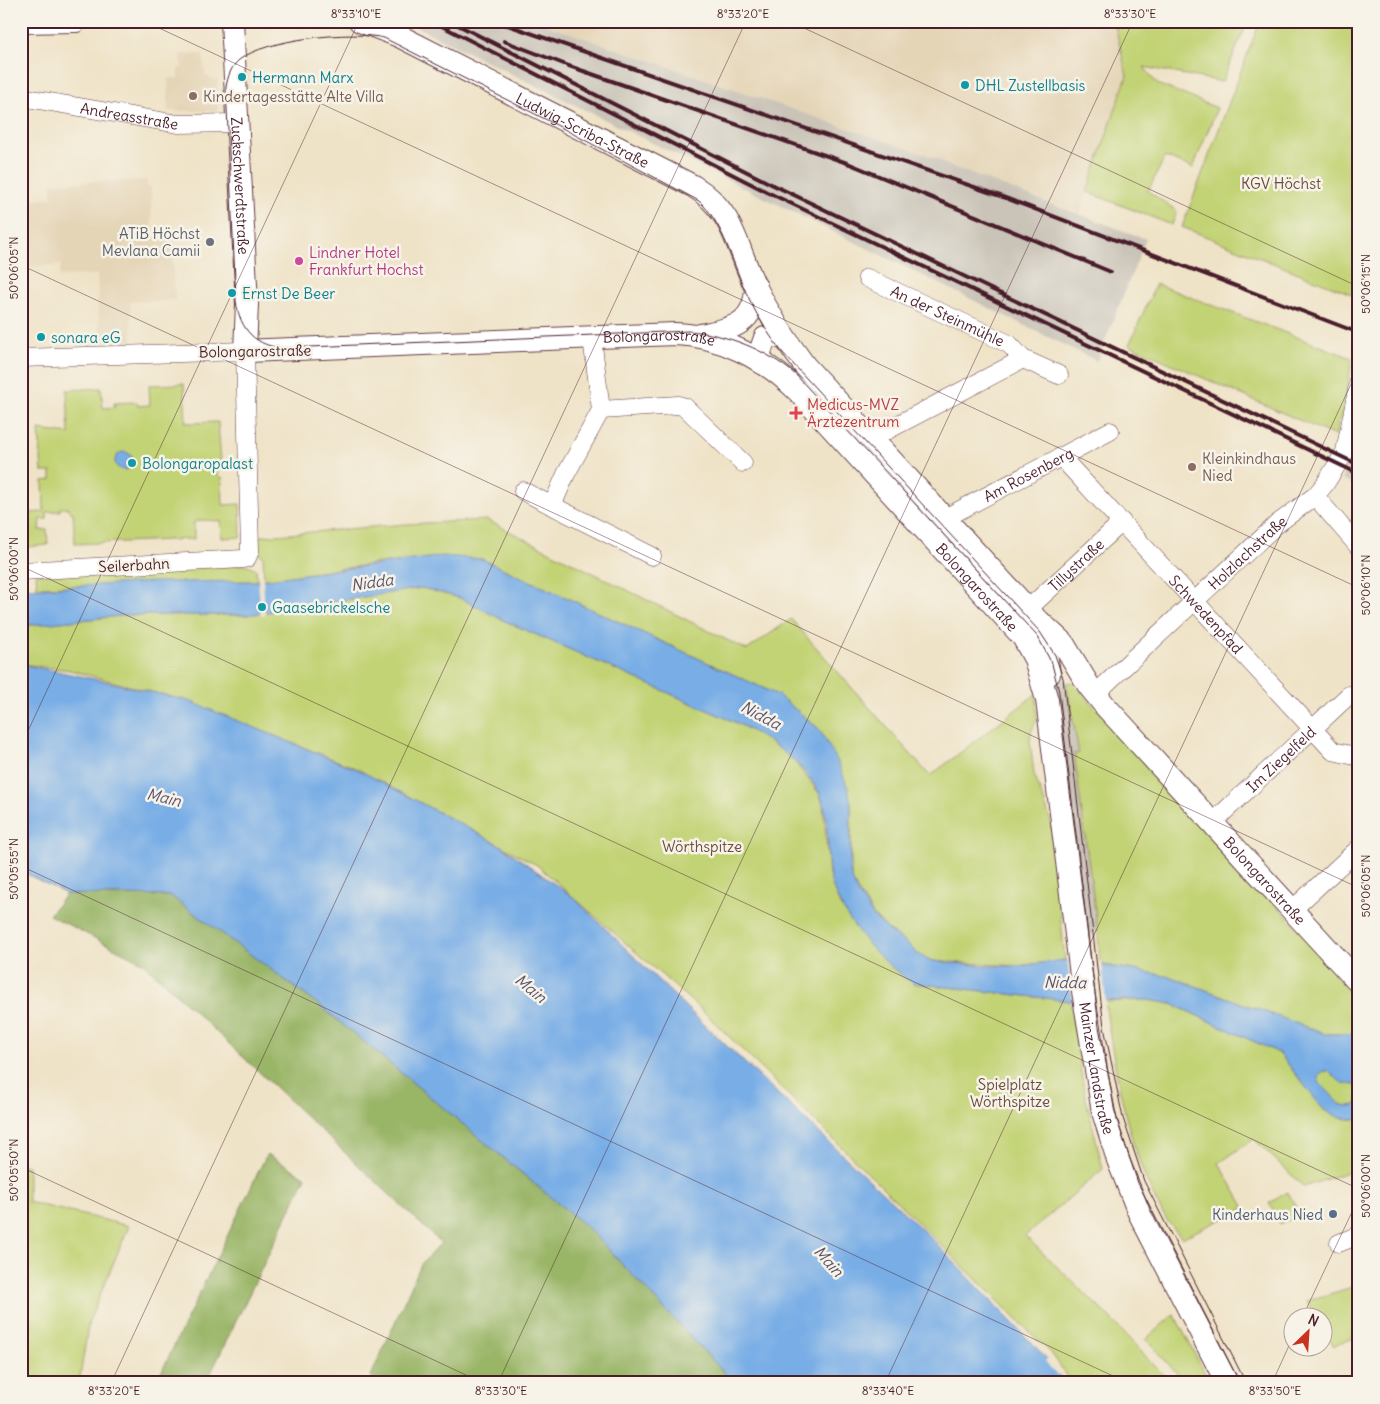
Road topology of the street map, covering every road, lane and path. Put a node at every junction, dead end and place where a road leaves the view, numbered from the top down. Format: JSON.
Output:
{"nodes":[{"id":1,"x":76,"y":21,"type":"edge"},
{"id":2,"x":232,"y":21,"type":"edge"},
{"id":3,"x":360,"y":21,"type":"edge"},
{"id":4,"x":21,"y":22,"type":"edge"},
{"id":5,"x":21,"y":97,"type":"edge"},
{"id":6,"x":238,"y":123,"type":"junction"},
{"id":7,"x":867,"y":278,"type":"dead end"},
{"id":8,"x":756,"y":287,"type":"junction"},
{"id":9,"x":697,"y":335,"type":"junction"},
{"id":10,"x":592,"y":338,"type":"junction"},
{"id":11,"x":785,"y":339,"type":"junction"},
{"id":12,"x":245,"y":351,"type":"junction"},
{"id":13,"x":21,"y":358,"type":"edge"},
{"id":14,"x":1023,"y":358,"type":"junction"},
{"id":15,"x":762,"y":363,"type":"junction"},
{"id":16,"x":1059,"y":375,"type":"dead end"},
{"id":17,"x":1359,"y":380,"type":"edge"},
{"id":18,"x":601,"y":410,"type":"junction"},
{"id":19,"x":1110,"y":431,"type":"dead end"},
{"id":20,"x":873,"y":440,"type":"junction"},
{"id":21,"x":1061,"y":457,"type":"junction"},
{"id":22,"x":743,"y":463,"type":"dead end"},
{"id":23,"x":523,"y":491,"type":"dead end"},
{"id":24,"x":1315,"y":496,"type":"junction"},
{"id":25,"x":552,"y":506,"type":"junction"},
{"id":26,"x":945,"y":518,"type":"junction"},
{"id":27,"x":1122,"y":522,"type":"junction"},
{"id":28,"x":1359,"y":547,"type":"edge"},
{"id":29,"x":652,"y":556,"type":"dead end"},
{"id":30,"x":21,"y":571,"type":"edge"},
{"id":31,"x":1194,"y":602,"type":"junction"},
{"id":32,"x":1032,"y":614,"type":"junction"},
{"id":33,"x":1023,"y":637,"type":"junction"},
{"id":34,"x":1063,"y":668,"type":"junction"},
{"id":35,"x":1092,"y":690,"type":"junction"},
{"id":36,"x":1349,"y":694,"type":"dead end"},
{"id":37,"x":1047,"y":700,"type":"junction"},
{"id":38,"x":1313,"y":729,"type":"junction"},
{"id":39,"x":1359,"y":757,"type":"edge"},
{"id":40,"x":1212,"y":823,"type":"junction"},
{"id":41,"x":1358,"y":850,"type":"edge"},
{"id":42,"x":1292,"y":910,"type":"junction"},
{"id":43,"x":1359,"y":983,"type":"edge"},
{"id":44,"x":1359,"y":1235,"type":"edge"},
{"id":45,"x":1339,"y":1243,"type":"dead end"},
{"id":46,"x":1227,"y":1383,"type":"edge"}],
"edges":[{"from":1,"to":4,"type":"main road"},
{"from":2,"to":6,"type":"main road","name":"Zuckschwerdtstraße"},
{"from":3,"to":8,"type":"main road","name":"Ludwig-Scriba-Straße"},
{"from":5,"to":6,"type":"street","name":"Andreasstraße"},
{"from":6,"to":12,"type":"main road","name":"Zuckschwerdtstraße"},
{"from":7,"to":14,"type":"street","name":"An der Steinmühle"},
{"from":8,"to":9,"type":"main road"},
{"from":8,"to":11,"type":"main road","name":"Bolongarostraße"},
{"from":9,"to":10,"type":"main road","name":"Bolongarostraße"},
{"from":9,"to":15,"type":"main road","name":"Bolongarostraße"},
{"from":10,"to":12,"type":"main road","name":"Bolongarostraße"},
{"from":10,"to":18,"type":"street"},
{"from":11,"to":15,"type":"main road"},
{"from":11,"to":20,"type":"main road","name":"Bolongarostraße"},
{"from":12,"to":13,"type":"street","name":"Bolongarostraße"},
{"from":12,"to":30,"type":"street","name":"Seilerbahn"},
{"from":14,"to":16,"type":"street","name":"An der Steinmühle"},
{"from":14,"to":20,"type":"street","name":"An der Steinmühle"},
{"from":15,"to":33,"type":"main road","name":"Bolongarostraße"},
{"from":17,"to":24,"type":"street","name":"Holzlachstraße"},
{"from":18,"to":22,"type":"street"},
{"from":18,"to":25,"type":"street"},
{"from":19,"to":21,"type":"street","name":"Am Rosenberg"},
{"from":20,"to":26,"type":"main road","name":"Bolongarostraße"},
{"from":21,"to":26,"type":"street","name":"Am Rosenberg"},
{"from":21,"to":27,"type":"street","name":"Schwedenpfad"},
{"from":23,"to":25,"type":"street"},
{"from":24,"to":28,"type":"street"},
{"from":24,"to":31,"type":"street","name":"Holzlachstraße"},
{"from":25,"to":29,"type":"street"},
{"from":26,"to":32,"type":"main road","name":"Bolongarostraße"},
{"from":27,"to":31,"type":"street","name":"Schwedenpfad"},
{"from":27,"to":32,"type":"street","name":"Tillystraße"},
{"from":31,"to":35,"type":"street","name":"Holzlachstraße"},
{"from":31,"to":38,"type":"street","name":"Schwedenpfad"},
{"from":32,"to":34,"type":"main road","name":"Bolongarostraße"},
{"from":33,"to":34,"type":"main road"},
{"from":33,"to":37,"type":"main road","name":"Bolongarostraße"},
{"from":34,"to":35,"type":"main road"},
{"from":34,"to":37,"type":"main road","name":"Bolongarostraße"},
{"from":35,"to":40,"type":"main road","name":"Bolongarostraße"},
{"from":36,"to":38,"type":"street","name":"Im Ziegelfeld"},
{"from":37,"to":46,"type":"main road","name":"Mainzer Landstraße"},
{"from":38,"to":39,"type":"street","name":"Schwedenpfad"},
{"from":38,"to":40,"type":"street","name":"Im Ziegelfeld"},
{"from":40,"to":42,"type":"main road","name":"Bolongarostraße"},
{"from":41,"to":42,"type":"street"},
{"from":42,"to":43,"type":"main road","name":"Bolongarostraße"},
{"from":44,"to":45,"type":"street"}]}
